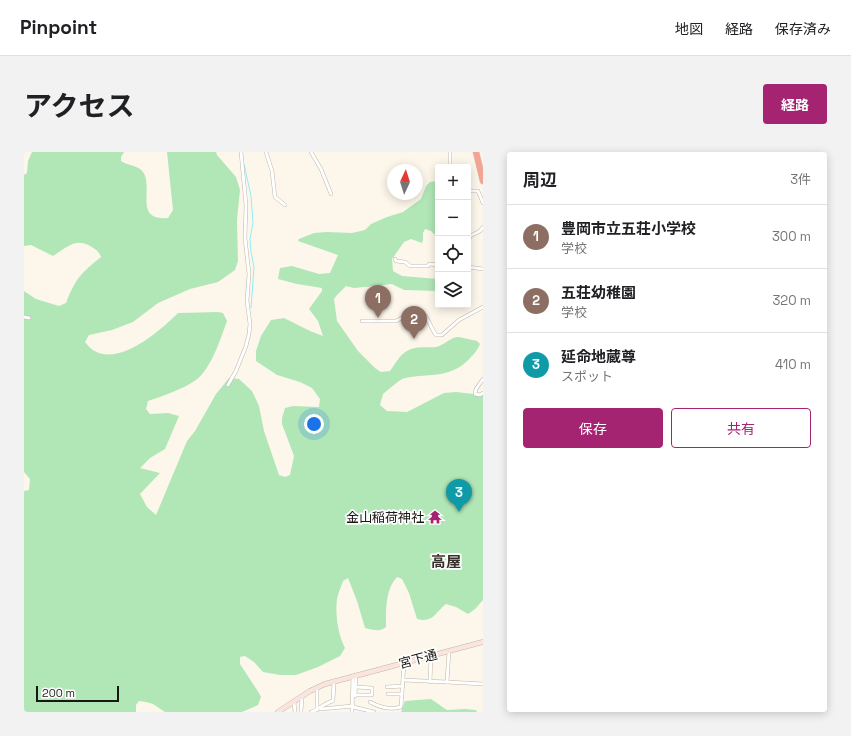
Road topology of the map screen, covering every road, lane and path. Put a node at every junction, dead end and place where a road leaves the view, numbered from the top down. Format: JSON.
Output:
{"nodes":[{"id":1,"x":241,"y":152,"type":"edge"},
{"id":2,"x":266,"y":152,"type":"edge"},
{"id":3,"x":311,"y":152,"type":"edge"},
{"id":4,"x":450,"y":152,"type":"edge"},
{"id":5,"x":476,"y":152,"type":"edge"},
{"id":6,"x":450,"y":164,"type":"edge"},
{"id":7,"x":483,"y":181,"type":"edge"},
{"id":8,"x":483,"y":189,"type":"edge"},
{"id":9,"x":471,"y":191,"type":"edge"},
{"id":10,"x":478,"y":191,"type":"junction"},
{"id":11,"x":331,"y":194,"type":"dead end"},
{"id":12,"x":483,"y":203,"type":"edge"},
{"id":13,"x":285,"y":205,"type":"dead end"},
{"id":14,"x":483,"y":228,"type":"edge"},
{"id":15,"x":471,"y":237,"type":"edge"},
{"id":16,"x":396,"y":259,"type":"dead end"},
{"id":17,"x":435,"y":265,"type":"edge"},
{"id":18,"x":471,"y":267,"type":"edge"},
{"id":19,"x":483,"y":269,"type":"edge"},
{"id":20,"x":483,"y":307,"type":"edge"},
{"id":21,"x":24,"y":317,"type":"edge"},
{"id":22,"x":29,"y":318,"type":"dead end"},
{"id":23,"x":362,"y":322,"type":"dead end"},
{"id":24,"x":483,"y":379,"type":"edge"},
{"id":25,"x":228,"y":385,"type":"dead end"},
{"id":26,"x":483,"y":393,"type":"edge"},
{"id":27,"x":483,"y":642,"type":"edge"},
{"id":28,"x":449,"y":651,"type":"junction"},
{"id":29,"x":431,"y":656,"type":"junction"},
{"id":30,"x":404,"y":663,"type":"junction"},
{"id":31,"x":355,"y":676,"type":"junction"},
{"id":32,"x":403,"y":680,"type":"junction"},
{"id":33,"x":334,"y":681,"type":"junction"},
{"id":34,"x":430,"y":682,"type":"junction"},
{"id":35,"x":447,"y":682,"type":"junction"},
{"id":36,"x":483,"y":684,"type":"edge"},
{"id":37,"x":403,"y":686,"type":"junction"},
{"id":38,"x":317,"y":687,"type":"junction"},
{"id":39,"x":356,"y":687,"type":"junction"},
{"id":40,"x":387,"y":687,"type":"dead end"},
{"id":41,"x":388,"y":694,"type":"dead end"},
{"id":42,"x":402,"y":694,"type":"junction"},
{"id":43,"x":302,"y":697,"type":"junction"},
{"id":44,"x":294,"y":702,"type":"junction"},
{"id":45,"x":370,"y":702,"type":"dead end"},
{"id":46,"x":353,"y":707,"type":"junction"},
{"id":47,"x":321,"y":708,"type":"dead end"},
{"id":48,"x":396,"y":708,"type":"junction"},
{"id":49,"x":317,"y":710,"type":"junction"},
{"id":50,"x":278,"y":712,"type":"edge"},
{"id":51,"x":296,"y":712,"type":"edge"},
{"id":52,"x":302,"y":712,"type":"edge"},
{"id":53,"x":311,"y":712,"type":"edge"},
{"id":54,"x":352,"y":712,"type":"edge"},
{"id":55,"x":374,"y":712,"type":"edge"},
{"id":56,"x":396,"y":712,"type":"edge"}],
"edges":[{"from":1,"to":25,"type":"street"},
{"from":2,"to":13,"type":"street"},
{"from":3,"to":11,"type":"street"},
{"from":4,"to":6,"type":"street"},
{"from":5,"to":7,"type":"highway"},
{"from":8,"to":10,"type":"street"},
{"from":9,"to":10,"type":"street"},
{"from":10,"to":12,"type":"street"},
{"from":14,"to":15,"type":"street"},
{"from":16,"to":17,"type":"street"},
{"from":18,"to":19,"type":"street"},
{"from":20,"to":23,"type":"street"},
{"from":21,"to":22,"type":"street"},
{"from":24,"to":26,"type":"street"},
{"from":27,"to":28,"type":"street","name":"宮下通"},
{"from":28,"to":29,"type":"street","name":"宮下通"},
{"from":28,"to":35,"type":"street"},
{"from":29,"to":30,"type":"street","name":"宮下通"},
{"from":29,"to":34,"type":"street"},
{"from":30,"to":31,"type":"street","name":"宮下通"},
{"from":30,"to":32,"type":"street"},
{"from":31,"to":33,"type":"street","name":"宮下通"},
{"from":31,"to":39,"type":"street"},
{"from":31,"to":46,"type":"street"},
{"from":32,"to":34,"type":"street"},
{"from":32,"to":37,"type":"street"},
{"from":33,"to":38,"type":"street","name":"宮下通"},
{"from":33,"to":49,"type":"street"},
{"from":34,"to":35,"type":"street"},
{"from":35,"to":36,"type":"street"},
{"from":37,"to":40,"type":"street"},
{"from":37,"to":42,"type":"street"},
{"from":38,"to":43,"type":"street","name":"宮下通"},
{"from":38,"to":49,"type":"street"},
{"from":39,"to":39,"type":"street"},
{"from":41,"to":42,"type":"street"},
{"from":42,"to":48,"type":"street"},
{"from":43,"to":44,"type":"street","name":"宮下通"},
{"from":43,"to":52,"type":"street"},
{"from":44,"to":50,"type":"street","name":"宮下通"},
{"from":44,"to":51,"type":"street"},
{"from":45,"to":48,"type":"street"},
{"from":46,"to":47,"type":"street"},
{"from":46,"to":54,"type":"street"},
{"from":46,"to":55,"type":"street"},
{"from":48,"to":56,"type":"street"},
{"from":49,"to":53,"type":"street"}]}
